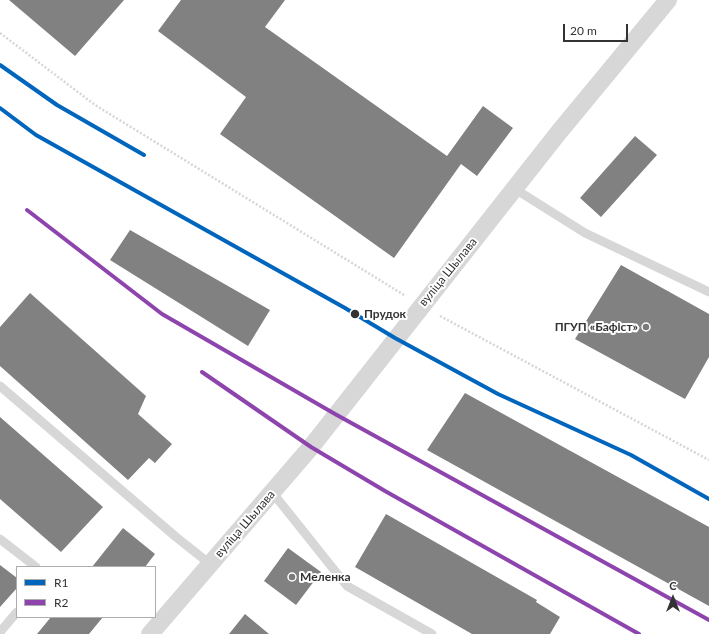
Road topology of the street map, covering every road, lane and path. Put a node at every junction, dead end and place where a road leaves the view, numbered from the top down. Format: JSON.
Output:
{"nodes":[{"id":1,"x":668,"y":0,"type":"edge"},
{"id":2,"x":0,"y":33,"type":"edge"},
{"id":3,"x":515,"y":189,"type":"junction"},
{"id":4,"x":709,"y":292,"type":"edge"},
{"id":5,"x":421,"y":305,"type":"junction"},
{"id":6,"x":0,"y":386,"type":"edge"},
{"id":7,"x":709,"y":460,"type":"edge"},
{"id":8,"x":272,"y":492,"type":"junction"},
{"id":9,"x":0,"y":539,"type":"edge"},
{"id":10,"x":210,"y":564,"type":"junction"},
{"id":11,"x":35,"y":566,"type":"edge"},
{"id":12,"x":16,"y":613,"type":"edge"},
{"id":13,"x":0,"y":632,"type":"edge"},
{"id":14,"x":150,"y":634,"type":"edge"},
{"id":15,"x":432,"y":634,"type":"edge"}],
"edges":[{"from":1,"to":3,"type":"street","name":"вуліца Шылава"},
{"from":2,"to":5,"type":"path"},
{"from":3,"to":4,"type":"lane"},
{"from":3,"to":5,"type":"street","name":"вуліца Шылава"},
{"from":5,"to":7,"type":"path"},
{"from":5,"to":8,"type":"street","name":"вуліца Шылава"},
{"from":6,"to":10,"type":"lane"},
{"from":8,"to":10,"type":"street","name":"вуліца Шылава"},
{"from":8,"to":15,"type":"lane"},
{"from":9,"to":11,"type":"lane"},
{"from":10,"to":14,"type":"street","name":"вуліца Шылава"},
{"from":12,"to":13,"type":"lane"}]}
